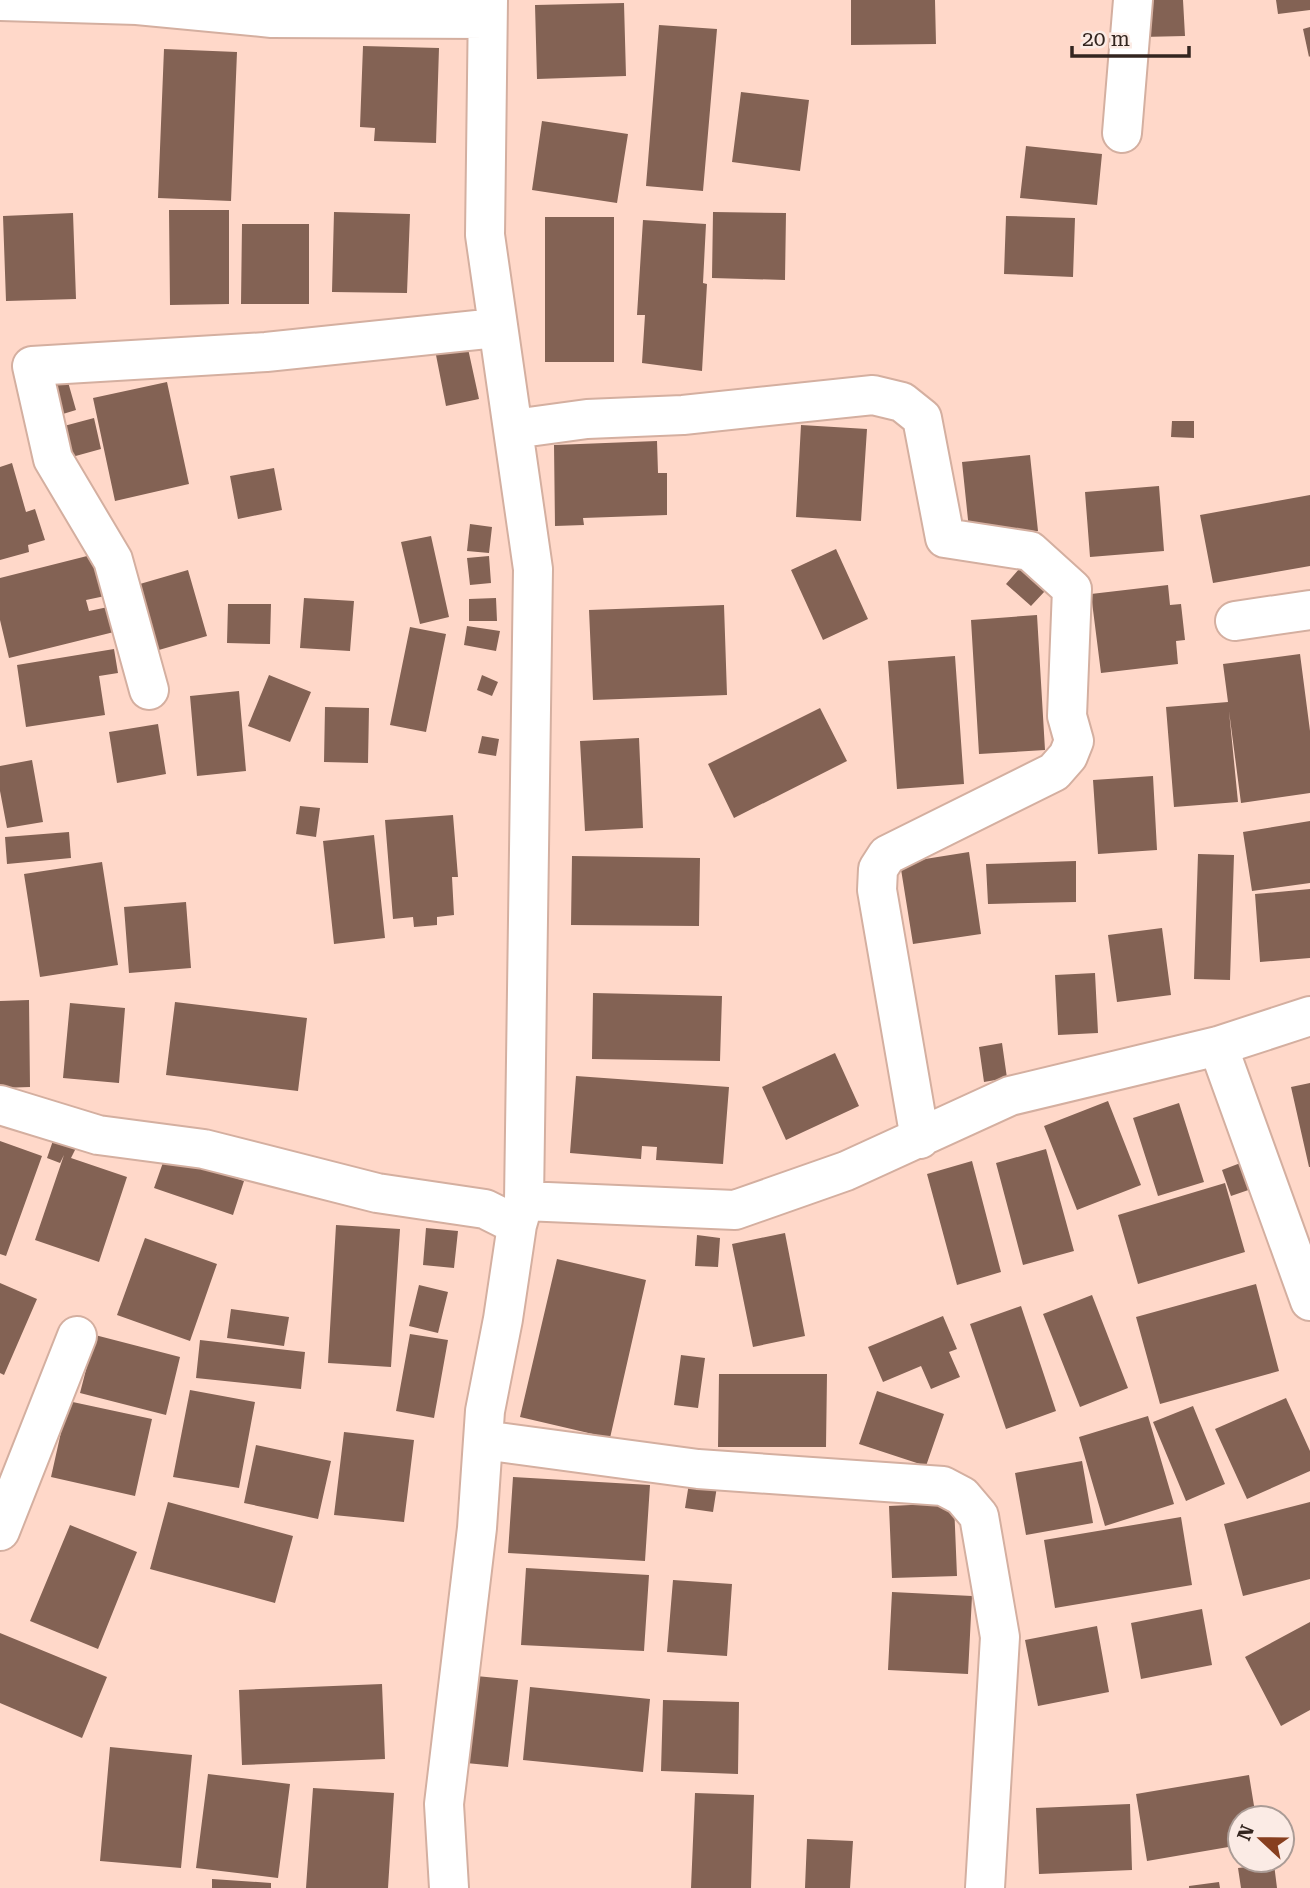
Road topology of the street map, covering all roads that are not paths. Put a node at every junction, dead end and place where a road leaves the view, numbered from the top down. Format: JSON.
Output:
{"nodes":[{"id":1,"x":1133,"y":0,"type":"edge"},
{"id":2,"x":0,"y":1,"type":"edge"},
{"id":3,"x":487,"y":9,"type":"edge"},
{"id":4,"x":1122,"y":133,"type":"dead end"},
{"id":5,"x":496,"y":328,"type":"junction"},
{"id":6,"x":514,"y":429,"type":"junction"},
{"id":7,"x":1310,"y":610,"type":"edge"},
{"id":8,"x":1235,"y":621,"type":"dead end"},
{"id":9,"x":149,"y":690,"type":"dead end"},
{"id":10,"x":1310,"y":1016,"type":"edge"},
{"id":11,"x":1218,"y":1046,"type":"junction"},
{"id":12,"x":0,"y":1105,"type":"edge"},
{"id":13,"x":920,"y":1139,"type":"junction"},
{"id":14,"x":520,"y":1213,"type":"junction"},
{"id":15,"x":1310,"y":1301,"type":"edge"},
{"id":16,"x":77,"y":1336,"type":"dead end"},
{"id":17,"x":483,"y":1440,"type":"junction"},
{"id":18,"x":0,"y":1531,"type":"edge"},
{"id":19,"x":449,"y":1888,"type":"edge"},
{"id":20,"x":985,"y":1888,"type":"edge"}],
"edges":[{"from":1,"to":4,"type":"street"},
{"from":2,"to":3,"type":"street"},
{"from":3,"to":5,"type":"street"},
{"from":5,"to":6,"type":"street"},
{"from":5,"to":9,"type":"street"},
{"from":6,"to":13,"type":"street"},
{"from":6,"to":14,"type":"street"},
{"from":7,"to":8,"type":"street"},
{"from":10,"to":11,"type":"street"},
{"from":11,"to":13,"type":"street"},
{"from":11,"to":15,"type":"street"},
{"from":12,"to":14,"type":"street"},
{"from":13,"to":14,"type":"street"},
{"from":14,"to":17,"type":"street"},
{"from":16,"to":18,"type":"street"},
{"from":17,"to":19,"type":"street"},
{"from":17,"to":20,"type":"street"}]}
